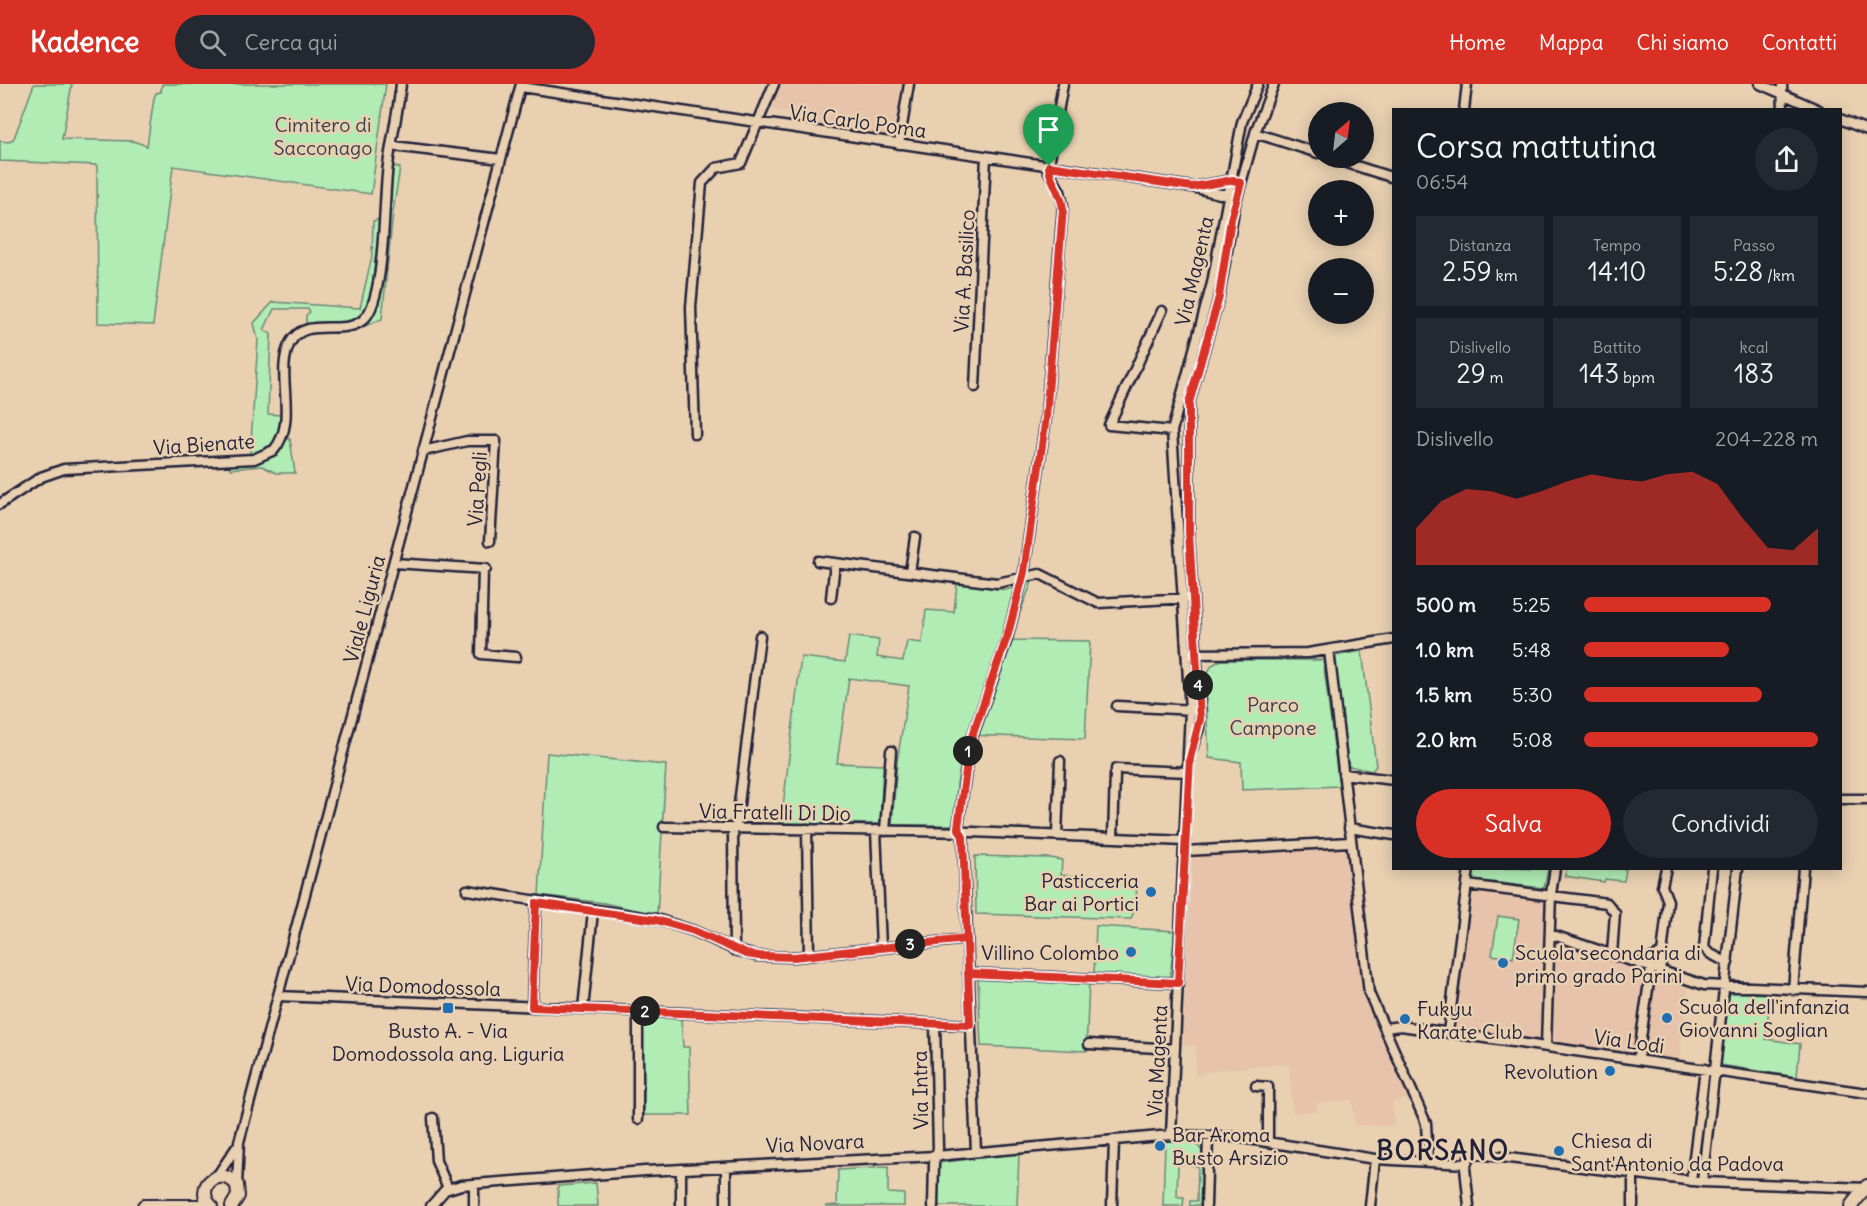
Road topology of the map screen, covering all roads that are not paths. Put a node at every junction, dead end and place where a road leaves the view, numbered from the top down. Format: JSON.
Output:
{"nodes":[{"id":1,"x":401,"y":84,"type":"edge"},
{"id":2,"x":774,"y":84,"type":"edge"},
{"id":3,"x":909,"y":84,"type":"edge"},
{"id":4,"x":1063,"y":84,"type":"edge"},
{"id":5,"x":1258,"y":84,"type":"edge"},
{"id":6,"x":1274,"y":84,"type":"edge"},
{"id":7,"x":1467,"y":84,"type":"edge"},
{"id":8,"x":1760,"y":84,"type":"edge"},
{"id":9,"x":1782,"y":84,"type":"edge"},
{"id":10,"x":521,"y":86,"type":"edge"},
{"id":11,"x":1784,"y":95,"type":"junction"},
{"id":12,"x":1464,"y":108,"type":"edge"},
{"id":13,"x":1783,"y":108,"type":"edge"},
{"id":14,"x":1814,"y":108,"type":"edge"},
{"id":15,"x":1842,"y":120,"type":"edge"},
{"id":16,"x":759,"y":123,"type":"junction"},
{"id":17,"x":1867,"y":130,"type":"edge"},
{"id":18,"x":1255,"y":133,"type":"junction"},
{"id":19,"x":899,"y":144,"type":"junction"},
{"id":20,"x":393,"y":146,"type":"junction"},
{"id":21,"x":1308,"y":150,"type":"edge"},
{"id":22,"x":986,"y":157,"type":"junction"},
{"id":23,"x":501,"y":159,"type":"junction"},
{"id":24,"x":1049,"y":166,"type":"junction"},
{"id":25,"x":1362,"y":168,"type":"edge"},
{"id":26,"x":1392,"y":177,"type":"edge"},
{"id":27,"x":1230,"y":180,"type":"junction"},
{"id":28,"x":1241,"y":183,"type":"junction"},
{"id":29,"x":1192,"y":187,"type":"junction"},
{"id":30,"x":1238,"y":194,"type":"junction"},
{"id":31,"x":1228,"y":195,"type":"junction"},
{"id":32,"x":1162,"y":311,"type":"dead end"},
{"id":33,"x":975,"y":387,"type":"dead end"},
{"id":34,"x":1181,"y":389,"type":"junction"},
{"id":35,"x":1191,"y":392,"type":"junction"},
{"id":36,"x":1172,"y":431,"type":"junction"},
{"id":37,"x":695,"y":434,"type":"dead end"},
{"id":38,"x":423,"y":451,"type":"junction"},
{"id":39,"x":0,"y":504,"type":"edge"},
{"id":40,"x":915,"y":537,"type":"dead end"},
{"id":41,"x":490,"y":541,"type":"dead end"},
{"id":42,"x":818,"y":561,"type":"dead end"},
{"id":43,"x":394,"y":563,"type":"junction"},
{"id":44,"x":835,"y":563,"type":"junction"},
{"id":45,"x":910,"y":572,"type":"junction"},
{"id":46,"x":1021,"y":578,"type":"junction"},
{"id":47,"x":831,"y":598,"type":"dead end"},
{"id":48,"x":1188,"y":598,"type":"junction"},
{"id":49,"x":760,"y":636,"type":"dead end"},
{"id":50,"x":1392,"y":639,"type":"edge"},
{"id":51,"x":1329,"y":650,"type":"junction"},
{"id":52,"x":1192,"y":654,"type":"junction"},
{"id":53,"x":516,"y":657,"type":"dead end"},
{"id":54,"x":1117,"y":706,"type":"dead end"},
{"id":55,"x":1190,"y":710,"type":"junction"},
{"id":56,"x":1200,"y":710,"type":"junction"},
{"id":57,"x":891,"y":751,"type":"dead end"},
{"id":58,"x":1190,"y":758,"type":"junction"},
{"id":59,"x":1060,"y":761,"type":"dead end"},
{"id":60,"x":1188,"y":772,"type":"junction"},
{"id":61,"x":1343,"y":774,"type":"junction"},
{"id":62,"x":1392,"y":780,"type":"edge"},
{"id":63,"x":1842,"y":799,"type":"edge"},
{"id":64,"x":1867,"y":799,"type":"edge"},
{"id":65,"x":664,"y":826,"type":"dead end"},
{"id":66,"x":734,"y":828,"type":"junction"},
{"id":67,"x":1349,"y":828,"type":"junction"},
{"id":68,"x":807,"y":829,"type":"junction"},
{"id":69,"x":876,"y":830,"type":"junction"},
{"id":70,"x":885,"y":831,"type":"junction"},
{"id":71,"x":961,"y":832,"type":"junction"},
{"id":72,"x":1057,"y":835,"type":"junction"},
{"id":73,"x":1392,"y":835,"type":"edge"},
{"id":74,"x":1113,"y":837,"type":"junction"},
{"id":75,"x":1185,"y":841,"type":"junction"},
{"id":76,"x":1350,"y":842,"type":"junction"},
{"id":77,"x":1185,"y":851,"type":"junction"},
{"id":78,"x":1469,"y":870,"type":"edge"},
{"id":79,"x":1555,"y":870,"type":"edge"},
{"id":80,"x":1666,"y":870,"type":"edge"},
{"id":81,"x":1712,"y":870,"type":"edge"},
{"id":82,"x":1738,"y":870,"type":"edge"},
{"id":83,"x":1803,"y":870,"type":"edge"},
{"id":84,"x":1467,"y":885,"type":"junction"},
{"id":85,"x":467,"y":890,"type":"dead end"},
{"id":86,"x":1551,"y":894,"type":"junction"},
{"id":87,"x":536,"y":903,"type":"junction"},
{"id":88,"x":593,"y":911,"type":"junction"},
{"id":89,"x":1550,"y":934,"type":"junction"},
{"id":90,"x":967,"y":939,"type":"junction"},
{"id":91,"x":881,"y":947,"type":"junction"},
{"id":92,"x":735,"y":950,"type":"junction"},
{"id":93,"x":1662,"y":953,"type":"junction"},
{"id":94,"x":1612,"y":954,"type":"junction"},
{"id":95,"x":809,"y":955,"type":"junction"},
{"id":96,"x":1728,"y":963,"type":"junction"},
{"id":97,"x":1639,"y":964,"type":"junction"},
{"id":98,"x":1651,"y":969,"type":"junction"},
{"id":99,"x":1660,"y":972,"type":"junction"},
{"id":100,"x":968,"y":973,"type":"junction"},
{"id":101,"x":1178,"y":983,"type":"junction"},
{"id":102,"x":1726,"y":988,"type":"junction"},
{"id":103,"x":1793,"y":990,"type":"junction"},
{"id":104,"x":1867,"y":993,"type":"edge"},
{"id":105,"x":278,"y":996,"type":"junction"},
{"id":106,"x":532,"y":1007,"type":"junction"},
{"id":107,"x":583,"y":1009,"type":"junction"},
{"id":108,"x":638,"y":1011,"type":"junction"},
{"id":109,"x":935,"y":1024,"type":"junction"},
{"id":110,"x":970,"y":1025,"type":"junction"},
{"id":111,"x":1385,"y":1028,"type":"junction"},
{"id":112,"x":1448,"y":1032,"type":"junction"},
{"id":113,"x":1089,"y":1044,"type":"dead end"},
{"id":114,"x":1546,"y":1046,"type":"junction"},
{"id":115,"x":1175,"y":1048,"type":"junction"},
{"id":116,"x":1638,"y":1059,"type":"junction"},
{"id":117,"x":1705,"y":1069,"type":"junction"},
{"id":118,"x":1716,"y":1071,"type":"junction"},
{"id":119,"x":1256,"y":1086,"type":"dead end"},
{"id":120,"x":1867,"y":1093,"type":"edge"},
{"id":121,"x":433,"y":1118,"type":"dead end"},
{"id":122,"x":638,"y":1119,"type":"dead end"},
{"id":123,"x":1171,"y":1135,"type":"junction"},
{"id":124,"x":1209,"y":1136,"type":"junction"},
{"id":125,"x":1114,"y":1140,"type":"junction"},
{"id":126,"x":239,"y":1142,"type":"junction"},
{"id":127,"x":1268,"y":1142,"type":"junction"},
{"id":128,"x":976,"y":1152,"type":"junction"},
{"id":129,"x":936,"y":1156,"type":"junction"},
{"id":130,"x":1375,"y":1159,"type":"junction"},
{"id":131,"x":1428,"y":1161,"type":"junction"},
{"id":132,"x":1466,"y":1164,"type":"junction"},
{"id":133,"x":726,"y":1167,"type":"junction"},
{"id":134,"x":681,"y":1170,"type":"junction"},
{"id":135,"x":1632,"y":1174,"type":"junction"},
{"id":136,"x":212,"y":1180,"type":"junction"},
{"id":137,"x":1691,"y":1181,"type":"junction"},
{"id":138,"x":1702,"y":1182,"type":"junction"},
{"id":139,"x":474,"y":1184,"type":"junction"},
{"id":140,"x":238,"y":1188,"type":"junction"},
{"id":141,"x":448,"y":1188,"type":"junction"},
{"id":142,"x":1866,"y":1188,"type":"edge"},
{"id":143,"x":169,"y":1204,"type":"junction"},
{"id":144,"x":144,"y":1206,"type":"edge"},
{"id":145,"x":210,"y":1206,"type":"edge"},
{"id":146,"x":231,"y":1206,"type":"edge"},
{"id":147,"x":244,"y":1206,"type":"edge"},
{"id":148,"x":430,"y":1206,"type":"edge"},
{"id":149,"x":474,"y":1206,"type":"edge"},
{"id":150,"x":681,"y":1206,"type":"edge"},
{"id":151,"x":726,"y":1206,"type":"edge"},
{"id":152,"x":933,"y":1206,"type":"edge"},
{"id":153,"x":1112,"y":1206,"type":"edge"},
{"id":154,"x":1206,"y":1206,"type":"edge"},
{"id":155,"x":1370,"y":1206,"type":"edge"},
{"id":156,"x":1469,"y":1206,"type":"edge"},
{"id":157,"x":1633,"y":1206,"type":"edge"},
{"id":158,"x":1851,"y":1206,"type":"edge"}],
"edges":[{"from":1,"to":20,"type":"street","name":"Via Bienate"},
{"from":2,"to":16,"type":"street"},
{"from":3,"to":19,"type":"street"},
{"from":4,"to":24,"type":"street"},
{"from":5,"to":27,"type":"street","name":"Via Magenta"},
{"from":6,"to":18,"type":"street","name":"Via Magenta"},
{"from":7,"to":12,"type":"street"},
{"from":8,"to":11,"type":"street"},
{"from":9,"to":11,"type":"street"},
{"from":10,"to":16,"type":"street","name":"Via Carlo Poma"},
{"from":10,"to":23,"type":"street","name":"Viale Liguria"},
{"from":11,"to":13,"type":"street"},
{"from":11,"to":14,"type":"street"},
{"from":15,"to":17,"type":"street"},
{"from":16,"to":19,"type":"street","name":"Via Carlo Poma"},
{"from":16,"to":37,"type":"street"},
{"from":18,"to":21,"type":"street"},
{"from":18,"to":28,"type":"street","name":"Via Magenta"},
{"from":19,"to":22,"type":"street","name":"Via Carlo Poma"},
{"from":20,"to":23,"type":"street"},
{"from":20,"to":39,"type":"street","name":"Via Bienate"},
{"from":22,"to":24,"type":"street","name":"Via Carlo Poma"},
{"from":22,"to":33,"type":"street","name":"Via A. Basilico"},
{"from":23,"to":38,"type":"street","name":"Viale Liguria"},
{"from":24,"to":29,"type":"street","name":"Via Carlo Poma"},
{"from":24,"to":46,"type":"street"},
{"from":25,"to":26,"type":"street"},
{"from":27,"to":28,"type":"street"},
{"from":27,"to":29,"type":"street"},
{"from":27,"to":31,"type":"street","name":"Via Magenta"},
{"from":28,"to":30,"type":"street","name":"Via Magenta"},
{"from":29,"to":31,"type":"street"},
{"from":30,"to":31,"type":"street"},
{"from":30,"to":35,"type":"street","name":"Via Magenta"},
{"from":31,"to":34,"type":"street","name":"Via Magenta"},
{"from":32,"to":36,"type":"street"},
{"from":34,"to":35,"type":"street"},
{"from":34,"to":36,"type":"street","name":"Via Magenta"},
{"from":35,"to":48,"type":"street","name":"Via Magenta"},
{"from":36,"to":48,"type":"street","name":"Via Magenta"},
{"from":38,"to":41,"type":"street","name":"Via Pegli"},
{"from":38,"to":43,"type":"street","name":"Viale Liguria"},
{"from":40,"to":45,"type":"street"},
{"from":42,"to":44,"type":"street"},
{"from":43,"to":53,"type":"street"},
{"from":43,"to":105,"type":"street","name":"Viale Liguria"},
{"from":44,"to":45,"type":"street"},
{"from":44,"to":47,"type":"street"},
{"from":45,"to":46,"type":"street"},
{"from":46,"to":48,"type":"street"},
{"from":46,"to":71,"type":"street"},
{"from":48,"to":52,"type":"street","name":"Via Magenta"},
{"from":49,"to":66,"type":"street"},
{"from":50,"to":51,"type":"street"},
{"from":51,"to":52,"type":"street"},
{"from":51,"to":61,"type":"street"},
{"from":52,"to":55,"type":"street","name":"Via Magenta"},
{"from":52,"to":56,"type":"street","name":"Via Magenta"},
{"from":54,"to":55,"type":"street"},
{"from":55,"to":56,"type":"street"},
{"from":55,"to":58,"type":"street","name":"Via Magenta"},
{"from":56,"to":58,"type":"street","name":"Via Magenta"},
{"from":57,"to":70,"type":"street"},
{"from":58,"to":60,"type":"street","name":"Via Magenta"},
{"from":59,"to":72,"type":"street"},
{"from":60,"to":74,"type":"street"},
{"from":60,"to":75,"type":"street","name":"Via Magenta"},
{"from":61,"to":62,"type":"street"},
{"from":61,"to":67,"type":"street"},
{"from":63,"to":64,"type":"street"},
{"from":65,"to":66,"type":"street","name":"Via Fratelli Di Dio"},
{"from":66,"to":68,"type":"street","name":"Via Fratelli Di Dio"},
{"from":66,"to":92,"type":"street"},
{"from":67,"to":73,"type":"street"},
{"from":67,"to":76,"type":"street"},
{"from":68,"to":69,"type":"street","name":"Via Fratelli Di Dio"},
{"from":68,"to":95,"type":"street"},
{"from":69,"to":70,"type":"street","name":"Via Fratelli Di Dio"},
{"from":69,"to":91,"type":"street"},
{"from":70,"to":71,"type":"street","name":"Via Fratelli Di Dio"},
{"from":71,"to":72,"type":"street","name":"Via Fratelli Di Dio"},
{"from":71,"to":90,"type":"street"},
{"from":72,"to":74,"type":"street","name":"Via Fratelli Di Dio"},
{"from":74,"to":75,"type":"street","name":"Via Fratelli Di Dio"},
{"from":75,"to":77,"type":"street","name":"Via Magenta"},
{"from":76,"to":77,"type":"street"},
{"from":76,"to":111,"type":"street"},
{"from":77,"to":101,"type":"street","name":"Via Magenta"},
{"from":78,"to":84,"type":"street"},
{"from":79,"to":86,"type":"street"},
{"from":80,"to":93,"type":"street"},
{"from":81,"to":96,"type":"street"},
{"from":82,"to":96,"type":"street"},
{"from":83,"to":103,"type":"street"},
{"from":84,"to":86,"type":"street"},
{"from":84,"to":112,"type":"street"},
{"from":85,"to":87,"type":"street"},
{"from":86,"to":89,"type":"street"},
{"from":86,"to":94,"type":"street"},
{"from":87,"to":88,"type":"street"},
{"from":87,"to":106,"type":"street"},
{"from":88,"to":92,"type":"street"},
{"from":88,"to":107,"type":"street"},
{"from":89,"to":94,"type":"street"},
{"from":89,"to":114,"type":"street"},
{"from":90,"to":91,"type":"street"},
{"from":90,"to":100,"type":"street"},
{"from":91,"to":95,"type":"street"},
{"from":92,"to":95,"type":"street"},
{"from":93,"to":97,"type":"street"},
{"from":93,"to":99,"type":"street"},
{"from":94,"to":97,"type":"street"},
{"from":96,"to":102,"type":"street"},
{"from":97,"to":98,"type":"street"},
{"from":98,"to":99,"type":"street"},
{"from":98,"to":116,"type":"street"},
{"from":99,"to":102,"type":"street"},
{"from":100,"to":101,"type":"street"},
{"from":100,"to":110,"type":"street"},
{"from":101,"to":115,"type":"street","name":"Via Magenta"},
{"from":102,"to":103,"type":"street"},
{"from":102,"to":118,"type":"street"},
{"from":103,"to":104,"type":"street"},
{"from":105,"to":106,"type":"street","name":"Via Domodossola"},
{"from":105,"to":126,"type":"street","name":"Viale Liguria"},
{"from":106,"to":107,"type":"street","name":"Via Domodossola"},
{"from":107,"to":108,"type":"street","name":"Via Domodossola"},
{"from":108,"to":109,"type":"street","name":"Via Domodossola"},
{"from":108,"to":122,"type":"street"},
{"from":109,"to":110,"type":"street","name":"Via Domodossola"},
{"from":109,"to":129,"type":"street","name":"Via Intra"},
{"from":110,"to":128,"type":"street"},
{"from":111,"to":112,"type":"street","name":"Via Lodi"},
{"from":111,"to":131,"type":"street"},
{"from":112,"to":114,"type":"street","name":"Via Lodi"},
{"from":113,"to":115,"type":"street"},
{"from":114,"to":116,"type":"street","name":"Via Lodi"},
{"from":115,"to":123,"type":"street","name":"Via Magenta"},
{"from":116,"to":117,"type":"street","name":"Via Lodi"},
{"from":117,"to":118,"type":"street","name":"Via Lodi"},
{"from":117,"to":137,"type":"street"},
{"from":118,"to":120,"type":"street","name":"Via Lodi"},
{"from":118,"to":138,"type":"street"},
{"from":119,"to":127,"type":"street"},
{"from":121,"to":141,"type":"street"},
{"from":123,"to":124,"type":"street","name":"Via Novara"},
{"from":123,"to":125,"type":"street","name":"Via Novara"},
{"from":124,"to":127,"type":"street","name":"Via Novara"},
{"from":124,"to":154,"type":"street"},
{"from":125,"to":128,"type":"street","name":"Via Novara"},
{"from":125,"to":153,"type":"street"},
{"from":126,"to":136,"type":"street","name":"Viale Liguria"},
{"from":126,"to":140,"type":"street","name":"Viale Liguria"},
{"from":127,"to":130,"type":"street","name":"Via Novara"},
{"from":128,"to":129,"type":"street","name":"Via Novara"},
{"from":129,"to":133,"type":"street","name":"Via Novara"},
{"from":129,"to":152,"type":"street","name":"Via Intra"},
{"from":130,"to":131,"type":"street","name":"Via Novara"},
{"from":130,"to":155,"type":"street"},
{"from":131,"to":132,"type":"street","name":"Via Novara"},
{"from":132,"to":135,"type":"street"},
{"from":132,"to":156,"type":"street"},
{"from":133,"to":134,"type":"street","name":"Via Novara"},
{"from":133,"to":151,"type":"street"},
{"from":134,"to":139,"type":"street","name":"Via Novara"},
{"from":134,"to":150,"type":"street"},
{"from":135,"to":137,"type":"street"},
{"from":135,"to":157,"type":"street"},
{"from":136,"to":140,"type":"street"},
{"from":136,"to":143,"type":"street"},
{"from":136,"to":145,"type":"street"},
{"from":137,"to":138,"type":"street"},
{"from":138,"to":142,"type":"street"},
{"from":139,"to":141,"type":"street","name":"Via Novara"},
{"from":139,"to":149,"type":"street"},
{"from":140,"to":146,"type":"street"},
{"from":140,"to":147,"type":"street"},
{"from":141,"to":148,"type":"street"},
{"from":142,"to":158,"type":"street"},
{"from":143,"to":144,"type":"street"},
{"from":143,"to":145,"type":"street"}]}
